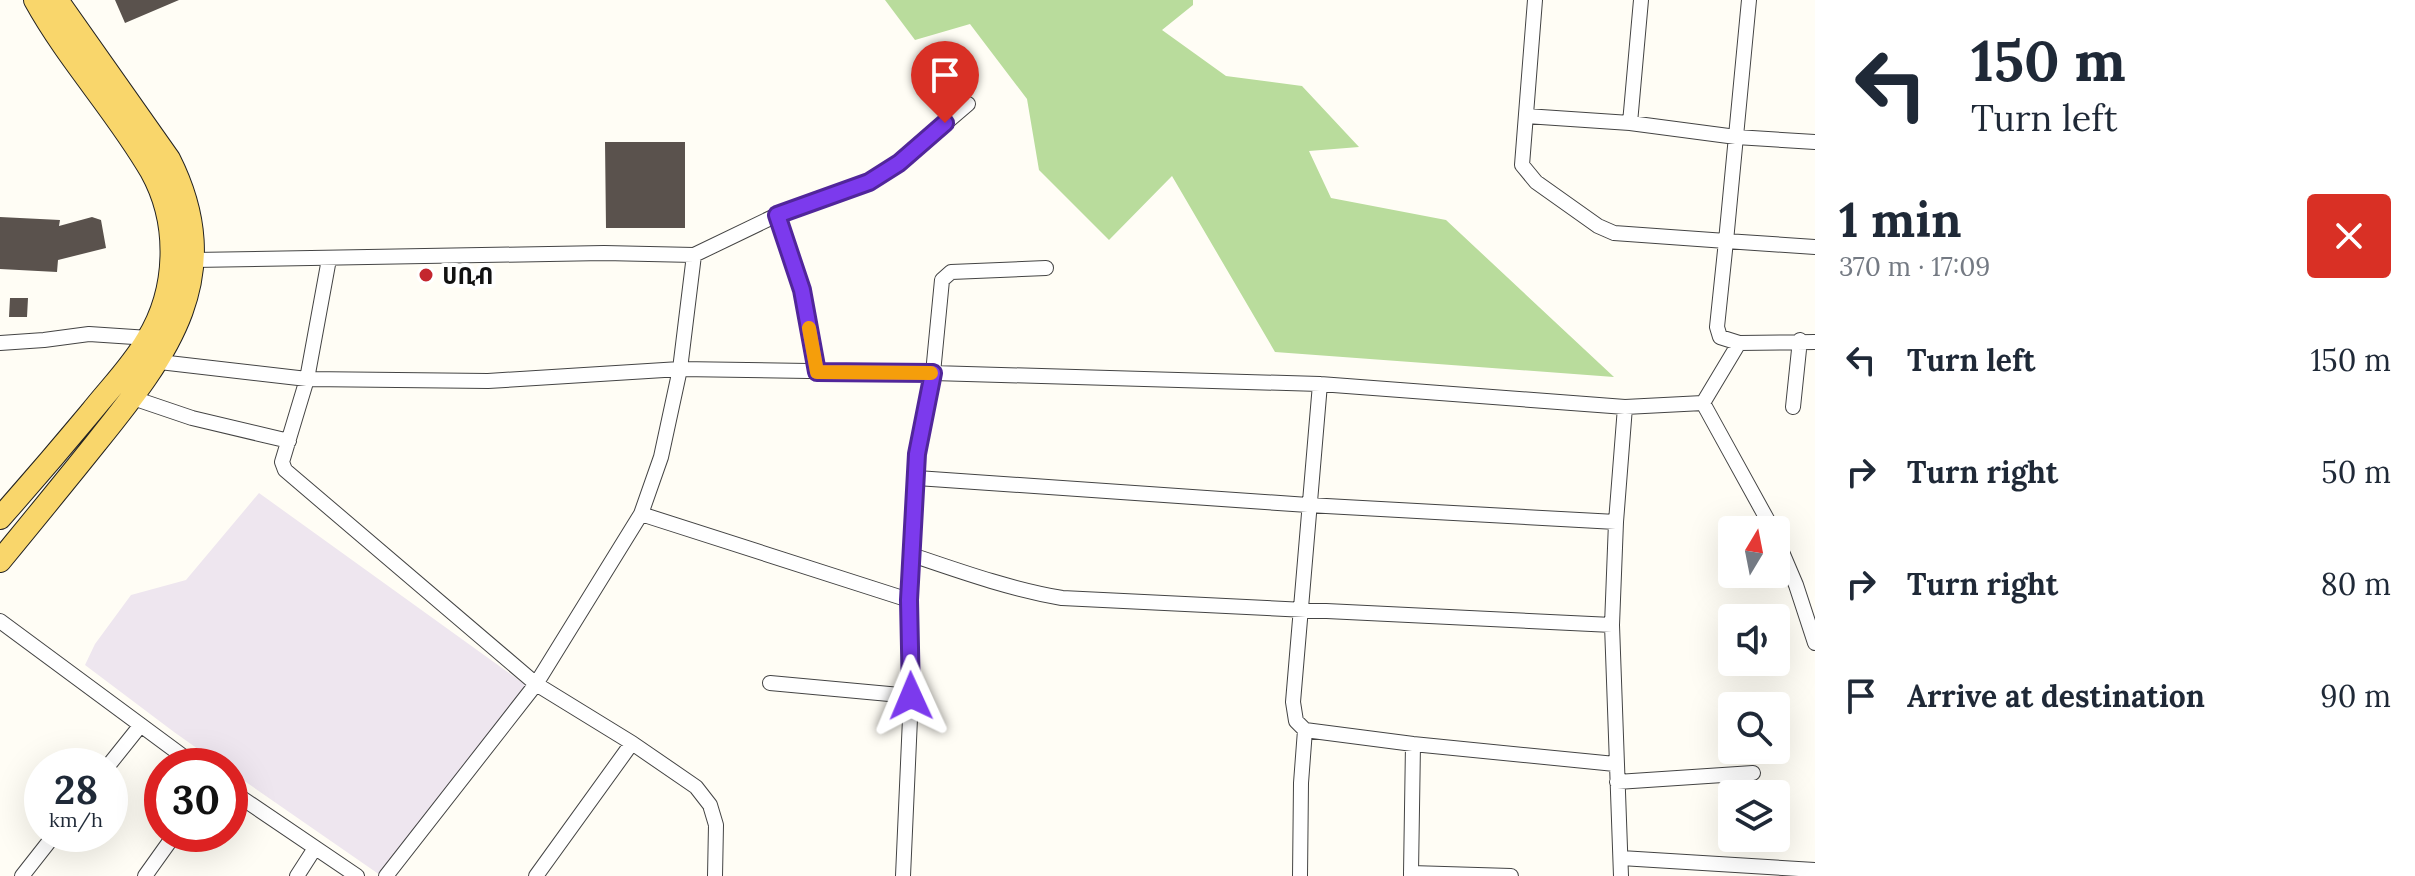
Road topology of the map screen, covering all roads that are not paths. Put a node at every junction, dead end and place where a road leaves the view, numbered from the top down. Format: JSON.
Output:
{"nodes":[{"id":1,"x":35,"y":0,"type":"edge"},
{"id":2,"x":57,"y":0,"type":"edge"},
{"id":3,"x":1535,"y":0,"type":"edge"},
{"id":4,"x":1641,"y":0,"type":"edge"},
{"id":5,"x":1749,"y":0,"type":"edge"},
{"id":6,"x":968,"y":104,"type":"dead end"},
{"id":7,"x":1526,"y":116,"type":"junction"},
{"id":8,"x":1630,"y":123,"type":"junction"},
{"id":9,"x":1736,"y":137,"type":"junction"},
{"id":10,"x":1815,"y":142,"type":"edge"},
{"id":11,"x":777,"y":215,"type":"junction"},
{"id":12,"x":1726,"y":241,"type":"junction"},
{"id":13,"x":1815,"y":247,"type":"edge"},
{"id":14,"x":694,"y":255,"type":"junction"},
{"id":15,"x":329,"y":259,"type":"junction"},
{"id":16,"x":193,"y":260,"type":"junction"},
{"id":17,"x":1046,"y":268,"type":"dead end"},
{"id":18,"x":149,"y":338,"type":"junction"},
{"id":19,"x":1807,"y":341,"type":"edge"},
{"id":20,"x":0,"y":343,"type":"edge"},
{"id":21,"x":1739,"y":343,"type":"junction"},
{"id":22,"x":146,"y":360,"type":"junction"},
{"id":23,"x":680,"y":369,"type":"junction"},
{"id":24,"x":817,"y":372,"type":"junction"},
{"id":25,"x":933,"y":373,"type":"junction"},
{"id":26,"x":307,"y":379,"type":"junction"},
{"id":27,"x":1320,"y":384,"type":"junction"},
{"id":28,"x":133,"y":398,"type":"junction"},
{"id":29,"x":1703,"y":403,"type":"junction"},
{"id":30,"x":1625,"y":407,"type":"junction"},
{"id":31,"x":1793,"y":407,"type":"dead end"},
{"id":32,"x":289,"y":441,"type":"junction"},
{"id":33,"x":917,"y":478,"type":"junction"},
{"id":34,"x":1308,"y":505,"type":"junction"},
{"id":35,"x":641,"y":514,"type":"junction"},
{"id":36,"x":1765,"y":516,"type":"edge"},
{"id":37,"x":0,"y":518,"type":"edge"},
{"id":38,"x":1616,"y":522,"type":"junction"},
{"id":39,"x":912,"y":555,"type":"junction"},
{"id":40,"x":0,"y":561,"type":"edge"},
{"id":41,"x":1790,"y":571,"type":"edge"},
{"id":42,"x":909,"y":600,"type":"junction"},
{"id":43,"x":1299,"y":609,"type":"junction"},
{"id":44,"x":0,"y":621,"type":"edge"},
{"id":45,"x":1612,"y":625,"type":"junction"},
{"id":46,"x":1815,"y":643,"type":"edge"},
{"id":47,"x":770,"y":683,"type":"dead end"},
{"id":48,"x":536,"y":684,"type":"junction"},
{"id":49,"x":911,"y":696,"type":"junction"},
{"id":50,"x":140,"y":726,"type":"junction"},
{"id":51,"x":1305,"y":730,"type":"junction"},
{"id":52,"x":632,"y":743,"type":"junction"},
{"id":53,"x":1413,"y":744,"type":"junction"},
{"id":54,"x":122,"y":748,"type":"edge"},
{"id":55,"x":171,"y":748,"type":"edge"},
{"id":56,"x":1615,"y":764,"type":"junction"},
{"id":57,"x":1753,"y":773,"type":"dead end"},
{"id":58,"x":1617,"y":782,"type":"junction"},
{"id":59,"x":248,"y":802,"type":"edge"},
{"id":60,"x":315,"y":848,"type":"junction"},
{"id":61,"x":41,"y":852,"type":"edge"},
{"id":62,"x":162,"y":852,"type":"edge"},
{"id":63,"x":1621,"y":858,"type":"junction"},
{"id":64,"x":1815,"y":870,"type":"edge"},
{"id":65,"x":1411,"y":874,"type":"edge"},
{"id":66,"x":22,"y":876,"type":"edge"},
{"id":67,"x":145,"y":876,"type":"edge"},
{"id":68,"x":297,"y":876,"type":"edge"},
{"id":69,"x":357,"y":876,"type":"edge"},
{"id":70,"x":386,"y":876,"type":"edge"},
{"id":71,"x":536,"y":876,"type":"edge"},
{"id":72,"x":715,"y":876,"type":"edge"},
{"id":73,"x":903,"y":876,"type":"edge"},
{"id":74,"x":1300,"y":876,"type":"edge"},
{"id":75,"x":1504,"y":876,"type":"edge"},
{"id":76,"x":1511,"y":876,"type":"edge"},
{"id":77,"x":1621,"y":876,"type":"edge"}],
"edges":[{"from":1,"to":18,"type":"main road"},
{"from":2,"to":16,"type":"main road"},
{"from":3,"to":7,"type":"street"},
{"from":4,"to":8,"type":"street"},
{"from":5,"to":9,"type":"street"},
{"from":6,"to":11,"type":"street"},
{"from":7,"to":8,"type":"street"},
{"from":7,"to":12,"type":"street"},
{"from":8,"to":9,"type":"street"},
{"from":9,"to":10,"type":"street"},
{"from":9,"to":12,"type":"street"},
{"from":11,"to":14,"type":"street"},
{"from":11,"to":24,"type":"street"},
{"from":12,"to":13,"type":"street"},
{"from":12,"to":21,"type":"street"},
{"from":14,"to":15,"type":"street"},
{"from":14,"to":23,"type":"street"},
{"from":15,"to":16,"type":"street"},
{"from":15,"to":26,"type":"street"},
{"from":16,"to":22,"type":"main road"},
{"from":17,"to":25,"type":"street"},
{"from":18,"to":20,"type":"street"},
{"from":18,"to":22,"type":"main road"},
{"from":19,"to":21,"type":"street"},
{"from":19,"to":31,"type":"street"},
{"from":21,"to":29,"type":"street"},
{"from":22,"to":26,"type":"street"},
{"from":22,"to":28,"type":"main road"},
{"from":22,"to":37,"type":"main road"},
{"from":23,"to":24,"type":"street"},
{"from":23,"to":26,"type":"street"},
{"from":23,"to":35,"type":"street"},
{"from":24,"to":25,"type":"street"},
{"from":25,"to":27,"type":"street"},
{"from":25,"to":33,"type":"street"},
{"from":26,"to":32,"type":"street"},
{"from":27,"to":30,"type":"street"},
{"from":27,"to":34,"type":"street"},
{"from":28,"to":32,"type":"street"},
{"from":28,"to":40,"type":"main road"},
{"from":29,"to":30,"type":"street"},
{"from":29,"to":36,"type":"street"},
{"from":30,"to":38,"type":"street"},
{"from":32,"to":48,"type":"street"},
{"from":33,"to":34,"type":"street"},
{"from":33,"to":39,"type":"street"},
{"from":34,"to":38,"type":"street"},
{"from":34,"to":43,"type":"street"},
{"from":35,"to":42,"type":"street"},
{"from":35,"to":48,"type":"street"},
{"from":38,"to":45,"type":"street"},
{"from":39,"to":42,"type":"street"},
{"from":39,"to":43,"type":"street"},
{"from":41,"to":46,"type":"street"},
{"from":42,"to":49,"type":"street"},
{"from":43,"to":45,"type":"street"},
{"from":43,"to":51,"type":"street"},
{"from":44,"to":50,"type":"street"},
{"from":45,"to":56,"type":"street"},
{"from":47,"to":49,"type":"street"},
{"from":48,"to":52,"type":"street"},
{"from":48,"to":70,"type":"street"},
{"from":49,"to":73,"type":"street"},
{"from":50,"to":54,"type":"street"},
{"from":50,"to":55,"type":"street"},
{"from":51,"to":53,"type":"street"},
{"from":51,"to":74,"type":"street"},
{"from":52,"to":71,"type":"street"},
{"from":52,"to":72,"type":"street"},
{"from":53,"to":56,"type":"street"},
{"from":53,"to":65,"type":"street"},
{"from":56,"to":58,"type":"street"},
{"from":57,"to":58,"type":"street"},
{"from":58,"to":63,"type":"street"},
{"from":59,"to":60,"type":"street"},
{"from":60,"to":68,"type":"street"},
{"from":60,"to":69,"type":"street"},
{"from":61,"to":66,"type":"street"},
{"from":62,"to":67,"type":"street"},
{"from":63,"to":64,"type":"street"},
{"from":63,"to":77,"type":"street"},
{"from":65,"to":75,"type":"street"},
{"from":75,"to":76,"type":"street"}]}
